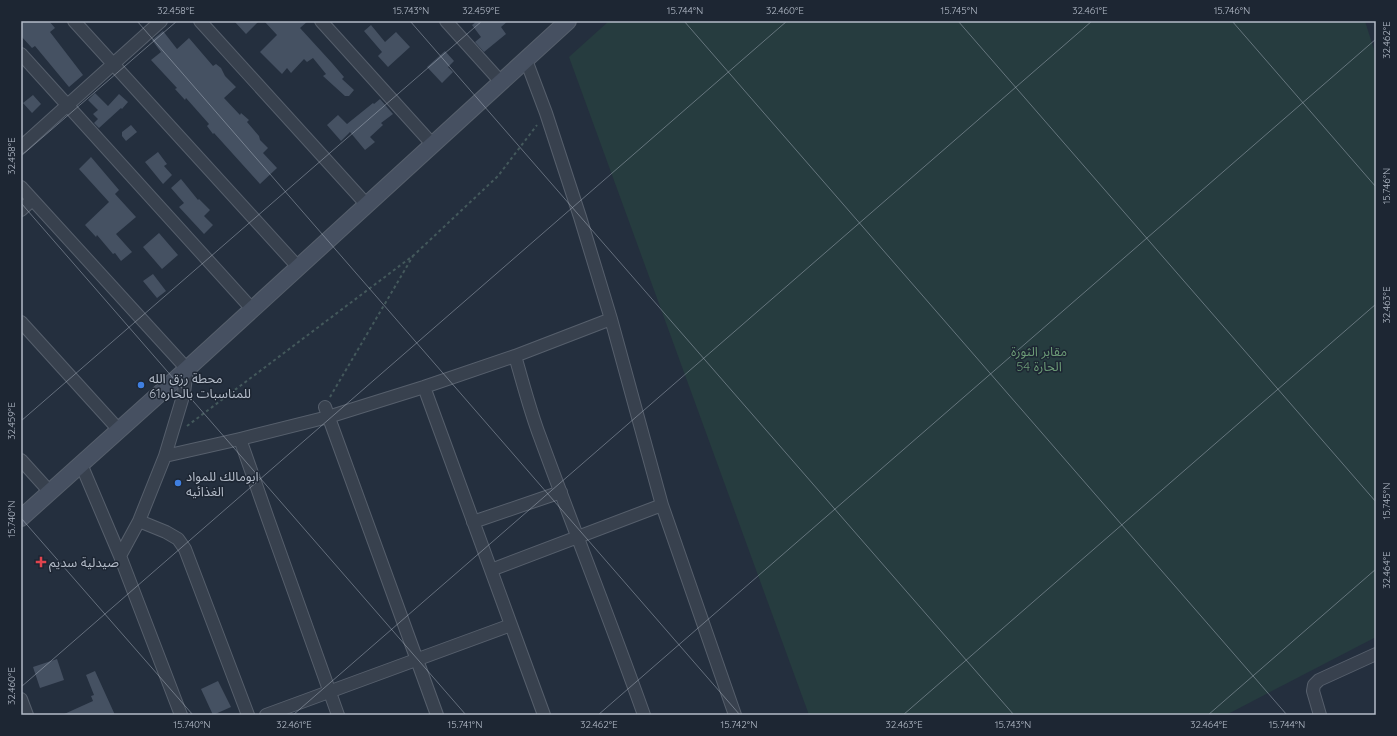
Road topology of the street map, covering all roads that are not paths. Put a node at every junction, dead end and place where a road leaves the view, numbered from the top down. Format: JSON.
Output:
{"nodes":[{"id":1,"x":74,"y":21,"type":"edge"},
{"id":2,"x":161,"y":21,"type":"edge"},
{"id":3,"x":200,"y":21,"type":"edge"},
{"id":4,"x":321,"y":21,"type":"edge"},
{"id":5,"x":446,"y":21,"type":"edge"},
{"id":6,"x":568,"y":21,"type":"edge"},
{"id":7,"x":22,"y":57,"type":"edge"},
{"id":8,"x":526,"y":60,"type":"junction"},
{"id":9,"x":113,"y":64,"type":"junction"},
{"id":10,"x":501,"y":82,"type":"junction"},
{"id":11,"x":67,"y":105,"type":"junction"},
{"id":12,"x":433,"y":145,"type":"junction"},
{"id":13,"x":21,"y":147,"type":"edge"},
{"id":14,"x":21,"y":187,"type":"edge"},
{"id":15,"x":32,"y":200,"type":"junction"},
{"id":16,"x":367,"y":204,"type":"junction"},
{"id":17,"x":21,"y":210,"type":"edge"},
{"id":18,"x":298,"y":267,"type":"junction"},
{"id":19,"x":252,"y":309,"type":"junction"},
{"id":20,"x":611,"y":319,"type":"junction"},
{"id":21,"x":21,"y":322,"type":"edge"},
{"id":22,"x":514,"y":356,"type":"junction"},
{"id":23,"x":187,"y":369,"type":"junction"},
{"id":24,"x":424,"y":387,"type":"junction"},
{"id":25,"x":326,"y":412,"type":"junction"},
{"id":26,"x":119,"y":430,"type":"junction"},
{"id":27,"x":240,"y":439,"type":"junction"},
{"id":28,"x":165,"y":456,"type":"junction"},
{"id":29,"x":21,"y":460,"type":"edge"},
{"id":30,"x":82,"y":464,"type":"junction"},
{"id":31,"x":50,"y":492,"type":"junction"},
{"id":32,"x":561,"y":492,"type":"junction"},
{"id":33,"x":662,"y":505,"type":"junction"},
{"id":34,"x":21,"y":518,"type":"edge"},
{"id":35,"x":140,"y":521,"type":"junction"},
{"id":36,"x":473,"y":522,"type":"junction"},
{"id":37,"x":577,"y":538,"type":"junction"},
{"id":38,"x":120,"y":556,"type":"junction"},
{"id":39,"x":491,"y":570,"type":"junction"},
{"id":40,"x":511,"y":625,"type":"junction"},
{"id":41,"x":1376,"y":654,"type":"edge"},
{"id":42,"x":417,"y":659,"type":"junction"},
{"id":43,"x":330,"y":691,"type":"junction"},
{"id":44,"x":21,"y":699,"type":"edge"},
{"id":45,"x":732,"y":714,"type":"edge"},
{"id":46,"x":27,"y":715,"type":"edge"},
{"id":47,"x":181,"y":715,"type":"edge"},
{"id":48,"x":248,"y":715,"type":"edge"},
{"id":49,"x":266,"y":715,"type":"edge"},
{"id":50,"x":338,"y":715,"type":"edge"},
{"id":51,"x":437,"y":715,"type":"edge"},
{"id":52,"x":544,"y":715,"type":"edge"},
{"id":53,"x":644,"y":715,"type":"edge"},
{"id":54,"x":1320,"y":715,"type":"edge"}],
"edges":[{"from":1,"to":9,"type":"street"},
{"from":2,"to":9,"type":"street"},
{"from":3,"to":16,"type":"street"},
{"from":4,"to":12,"type":"street"},
{"from":5,"to":10,"type":"street"},
{"from":6,"to":8,"type":"main road"},
{"from":7,"to":11,"type":"street"},
{"from":8,"to":10,"type":"main road"},
{"from":8,"to":20,"type":"street"},
{"from":9,"to":11,"type":"street"},
{"from":9,"to":18,"type":"street"},
{"from":10,"to":12,"type":"main road"},
{"from":11,"to":13,"type":"street"},
{"from":11,"to":19,"type":"street"},
{"from":12,"to":16,"type":"main road"},
{"from":14,"to":15,"type":"street"},
{"from":15,"to":17,"type":"street"},
{"from":15,"to":23,"type":"street"},
{"from":16,"to":18,"type":"main road"},
{"from":18,"to":19,"type":"main road"},
{"from":19,"to":23,"type":"main road"},
{"from":20,"to":22,"type":"street"},
{"from":20,"to":33,"type":"street"},
{"from":21,"to":26,"type":"street"},
{"from":22,"to":24,"type":"street"},
{"from":22,"to":32,"type":"street"},
{"from":23,"to":26,"type":"main road"},
{"from":23,"to":28,"type":"street"},
{"from":24,"to":25,"type":"street"},
{"from":24,"to":36,"type":"street"},
{"from":25,"to":27,"type":"street"},
{"from":25,"to":42,"type":"street"},
{"from":26,"to":30,"type":"main road"},
{"from":27,"to":28,"type":"street"},
{"from":27,"to":43,"type":"street"},
{"from":28,"to":35,"type":"street"},
{"from":29,"to":31,"type":"street"},
{"from":30,"to":31,"type":"main road"},
{"from":30,"to":38,"type":"street"},
{"from":31,"to":34,"type":"main road"},
{"from":32,"to":36,"type":"street"},
{"from":32,"to":37,"type":"street"},
{"from":33,"to":37,"type":"street"},
{"from":33,"to":45,"type":"street"},
{"from":35,"to":38,"type":"street"},
{"from":35,"to":48,"type":"street"},
{"from":36,"to":39,"type":"street"},
{"from":37,"to":39,"type":"street"},
{"from":37,"to":53,"type":"street"},
{"from":38,"to":47,"type":"street"},
{"from":39,"to":40,"type":"street"},
{"from":40,"to":42,"type":"street"},
{"from":40,"to":52,"type":"street"},
{"from":41,"to":54,"type":"street"},
{"from":42,"to":43,"type":"street"},
{"from":42,"to":51,"type":"street"},
{"from":43,"to":49,"type":"street"},
{"from":43,"to":50,"type":"street"},
{"from":44,"to":46,"type":"street"}]}
